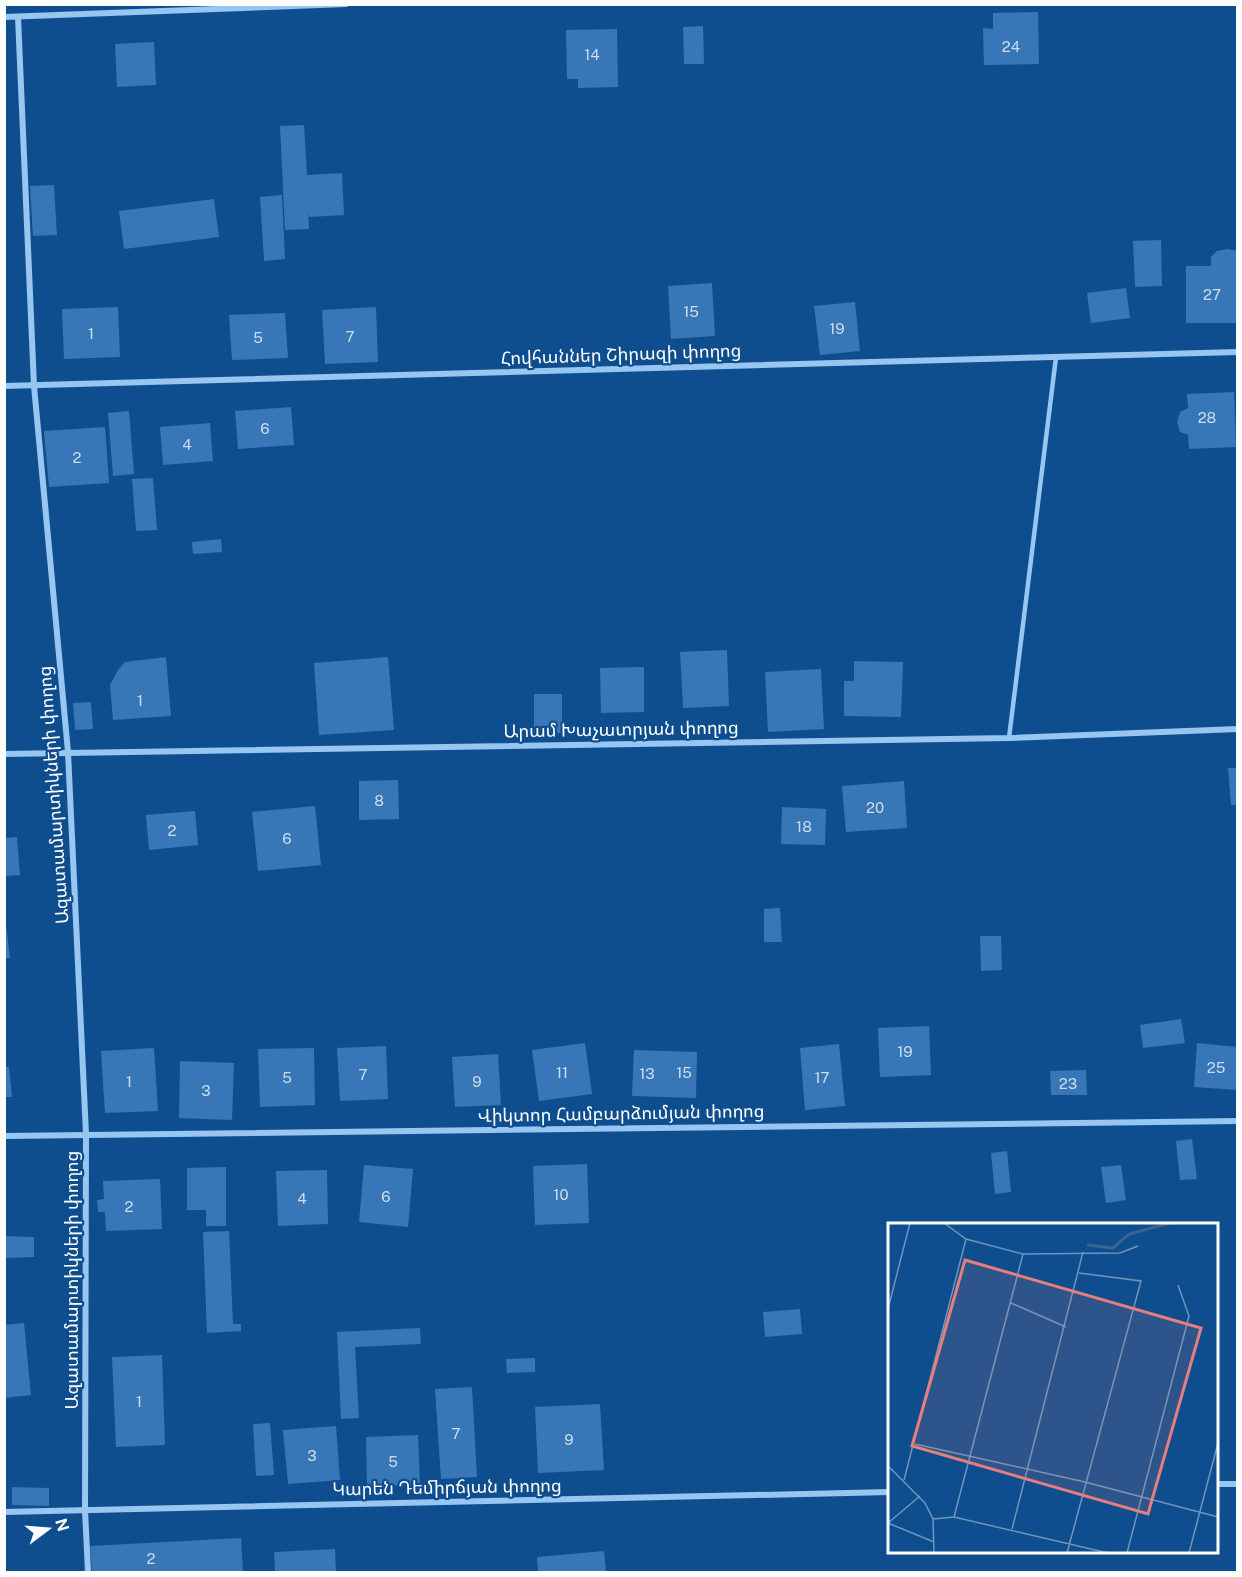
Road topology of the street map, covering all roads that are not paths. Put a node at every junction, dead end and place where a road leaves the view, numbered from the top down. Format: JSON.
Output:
{"nodes":[{"id":1,"x":346,"y":4,"type":"edge"},
{"id":2,"x":4,"y":17,"type":"edge"},
{"id":3,"x":18,"y":17,"type":"junction"},
{"id":4,"x":1238,"y":352,"type":"edge"},
{"id":5,"x":1056,"y":357,"type":"junction"},
{"id":6,"x":4,"y":386,"type":"edge"},
{"id":7,"x":34,"y":386,"type":"junction"},
{"id":8,"x":1238,"y":729,"type":"edge"},
{"id":9,"x":1009,"y":738,"type":"junction"},
{"id":10,"x":68,"y":752,"type":"junction"},
{"id":11,"x":4,"y":754,"type":"edge"},
{"id":12,"x":1238,"y":1121,"type":"edge"},
{"id":13,"x":86,"y":1134,"type":"junction"},
{"id":14,"x":4,"y":1136,"type":"edge"},
{"id":15,"x":1218,"y":1484,"type":"edge"},
{"id":16,"x":1238,"y":1484,"type":"edge"},
{"id":17,"x":888,"y":1492,"type":"edge"},
{"id":18,"x":85,"y":1510,"type":"junction"},
{"id":19,"x":4,"y":1512,"type":"edge"},
{"id":20,"x":88,"y":1572,"type":"edge"}],
"edges":[{"from":1,"to":3,"type":"street"},
{"from":2,"to":3,"type":"street"},
{"from":3,"to":7,"type":"street","name":"Ազատամարտիկների փողոց"},
{"from":4,"to":5,"type":"street","name":"Հովհաններ Շիրազի փողոց"},
{"from":5,"to":7,"type":"street","name":"Հովհաններ Շիրազի փողոց"},
{"from":5,"to":9,"type":"lane"},
{"from":6,"to":7,"type":"street","name":"Հովհաններ Շիրազի փողոց"},
{"from":7,"to":10,"type":"street","name":"Ազատամարտիկների փողոց"},
{"from":8,"to":9,"type":"street","name":"Արամ Խաչատրյան փողոց"},
{"from":9,"to":10,"type":"street","name":"Արամ Խաչատրյան փողոց"},
{"from":10,"to":11,"type":"street","name":"Արամ Խաչատրյան փողոց"},
{"from":10,"to":13,"type":"street","name":"Ազատամարտիկների փողոց"},
{"from":12,"to":13,"type":"street","name":"Վիկտոր Համբարձումյան փողոց"},
{"from":13,"to":14,"type":"street","name":"Վիկտոր Համբարձումյան փողոց"},
{"from":13,"to":18,"type":"street","name":"Ազատամարտիկների փողոց"},
{"from":15,"to":16,"type":"street"},
{"from":17,"to":18,"type":"street","name":"Կարեն Դեմիրճյան փողոց"},
{"from":18,"to":19,"type":"street","name":"Կարեն Դեմիրճյան փողոց"},
{"from":18,"to":20,"type":"street","name":"Ազատամարտիկների փողոց"}]}
